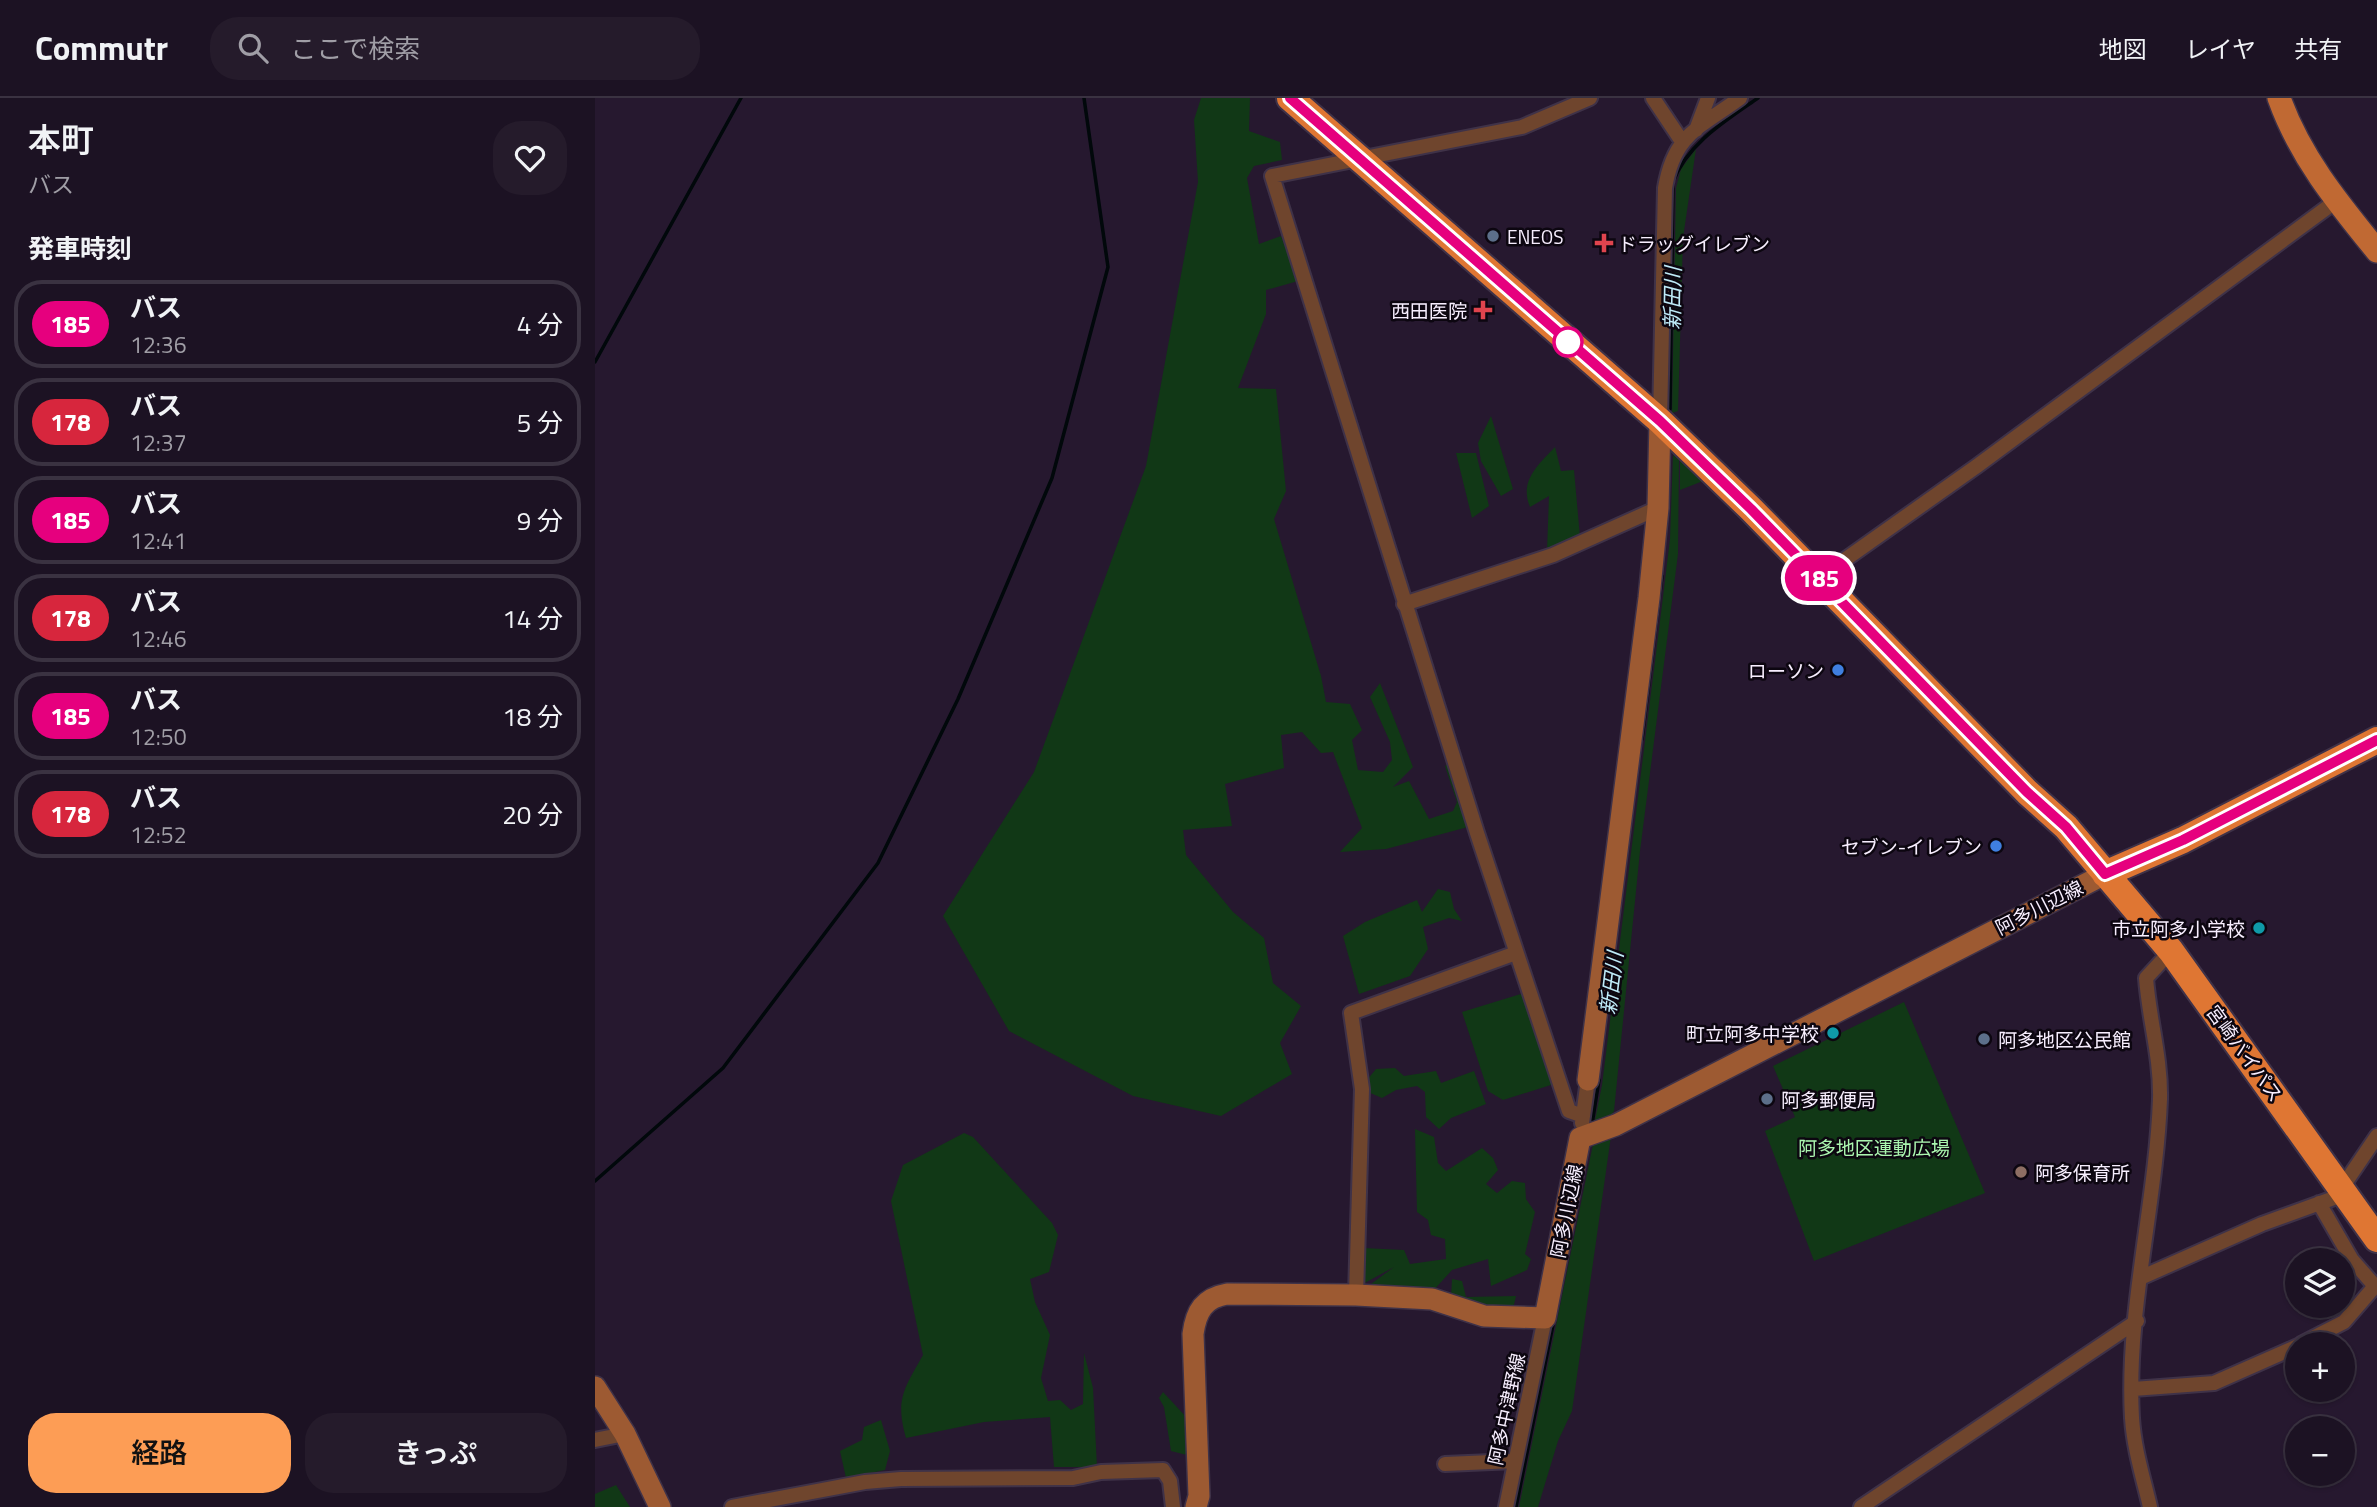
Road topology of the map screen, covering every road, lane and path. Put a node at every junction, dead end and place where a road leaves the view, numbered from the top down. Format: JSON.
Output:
{"nodes":[{"id":1,"x":1290,"y":98,"type":"edge"},
{"id":2,"x":1590,"y":98,"type":"edge"},
{"id":3,"x":1653,"y":98,"type":"edge"},
{"id":4,"x":1708,"y":98,"type":"edge"},
{"id":5,"x":1740,"y":98,"type":"edge"},
{"id":6,"x":2279,"y":98,"type":"edge"},
{"id":7,"x":1696,"y":130,"type":"junction"},
{"id":8,"x":1681,"y":140,"type":"junction"},
{"id":9,"x":1356,"y":158,"type":"junction"},
{"id":10,"x":2336,"y":201,"type":"junction"},
{"id":11,"x":2377,"y":251,"type":"edge"},
{"id":12,"x":1660,"y":421,"type":"junction"},
{"id":13,"x":1658,"y":508,"type":"junction"},
{"id":14,"x":1819,"y":578,"type":"junction"},
{"id":15,"x":1404,"y":604,"type":"junction"},
{"id":16,"x":2377,"y":740,"type":"edge"},
{"id":17,"x":2105,"y":874,"type":"junction"},
{"id":18,"x":2171,"y":951,"type":"junction"},
{"id":19,"x":1516,"y":953,"type":"junction"},
{"id":20,"x":1588,"y":1080,"type":"joint"},
{"id":21,"x":1586,"y":1132,"type":"junction"},
{"id":22,"x":2377,"y":1136,"type":"edge"},
{"id":23,"x":2335,"y":1195,"type":"junction"},
{"id":24,"x":2377,"y":1239,"type":"edge"},
{"id":25,"x":2140,"y":1278,"type":"junction"},
{"id":26,"x":1356,"y":1295,"type":"junction"},
{"id":27,"x":1545,"y":1318,"type":"junction"},
{"id":28,"x":2137,"y":1321,"type":"junction"},
{"id":29,"x":2324,"y":1332,"type":"edge"},
{"id":30,"x":2285,"y":1351,"type":"edge"},
{"id":31,"x":595,"y":1387,"type":"edge"},
{"id":32,"x":2133,"y":1389,"type":"junction"},
{"id":33,"x":625,"y":1434,"type":"junction"},
{"id":34,"x":595,"y":1440,"type":"edge"},
{"id":35,"x":1515,"y":1461,"type":"junction"},
{"id":36,"x":1445,"y":1464,"type":"dead end"},
{"id":37,"x":660,"y":1507,"type":"edge"},
{"id":38,"x":732,"y":1507,"type":"edge"},
{"id":39,"x":1173,"y":1507,"type":"edge"},
{"id":40,"x":1196,"y":1507,"type":"edge"},
{"id":41,"x":1506,"y":1507,"type":"edge"},
{"id":42,"x":1861,"y":1507,"type":"edge"},
{"id":43,"x":2150,"y":1507,"type":"edge"}],
"edges":[{"from":1,"to":9,"type":"highway","name":"宮崎バイパス"},
{"from":2,"to":9,"type":"street"},
{"from":3,"to":8,"type":"street"},
{"from":4,"to":7,"type":"street"},
{"from":5,"to":7,"type":"street"},
{"from":6,"to":10,"type":"main road"},
{"from":7,"to":8,"type":"street"},
{"from":8,"to":12,"type":"street"},
{"from":9,"to":12,"type":"highway","name":"宮崎バイパス"},
{"from":9,"to":15,"type":"street"},
{"from":10,"to":11,"type":"main road"},
{"from":10,"to":14,"type":"street"},
{"from":12,"to":13,"type":"main road"},
{"from":12,"to":14,"type":"highway","name":"宮崎バイパス"},
{"from":13,"to":15,"type":"street"},
{"from":13,"to":20,"type":"main road"},
{"from":14,"to":17,"type":"highway","name":"宮崎バイパス"},
{"from":15,"to":19,"type":"street"},
{"from":16,"to":17,"type":"highway"},
{"from":17,"to":18,"type":"highway","name":"宮崎バイパス"},
{"from":17,"to":21,"type":"main road","name":"阿多川辺線"},
{"from":18,"to":23,"type":"highway","name":"宮崎バイパス"},
{"from":18,"to":25,"type":"street"},
{"from":19,"to":21,"type":"street"},
{"from":19,"to":26,"type":"street"},
{"from":20,"to":21,"type":"street"},
{"from":21,"to":27,"type":"main road","name":"阿多川辺線"},
{"from":22,"to":23,"type":"street"},
{"from":23,"to":24,"type":"highway","name":"宮崎バイパス"},
{"from":23,"to":25,"type":"street"},
{"from":23,"to":29,"type":"street"},
{"from":25,"to":28,"type":"street"},
{"from":26,"to":27,"type":"main road"},
{"from":26,"to":40,"type":"main road"},
{"from":27,"to":35,"type":"street","name":"阿多中津野線"},
{"from":28,"to":32,"type":"street"},
{"from":28,"to":42,"type":"street"},
{"from":30,"to":32,"type":"street"},
{"from":31,"to":33,"type":"main road"},
{"from":32,"to":43,"type":"street"},
{"from":33,"to":34,"type":"street"},
{"from":33,"to":37,"type":"main road"},
{"from":35,"to":36,"type":"street"},
{"from":35,"to":41,"type":"street","name":"阿多中津野線"},
{"from":38,"to":39,"type":"street"}]}
